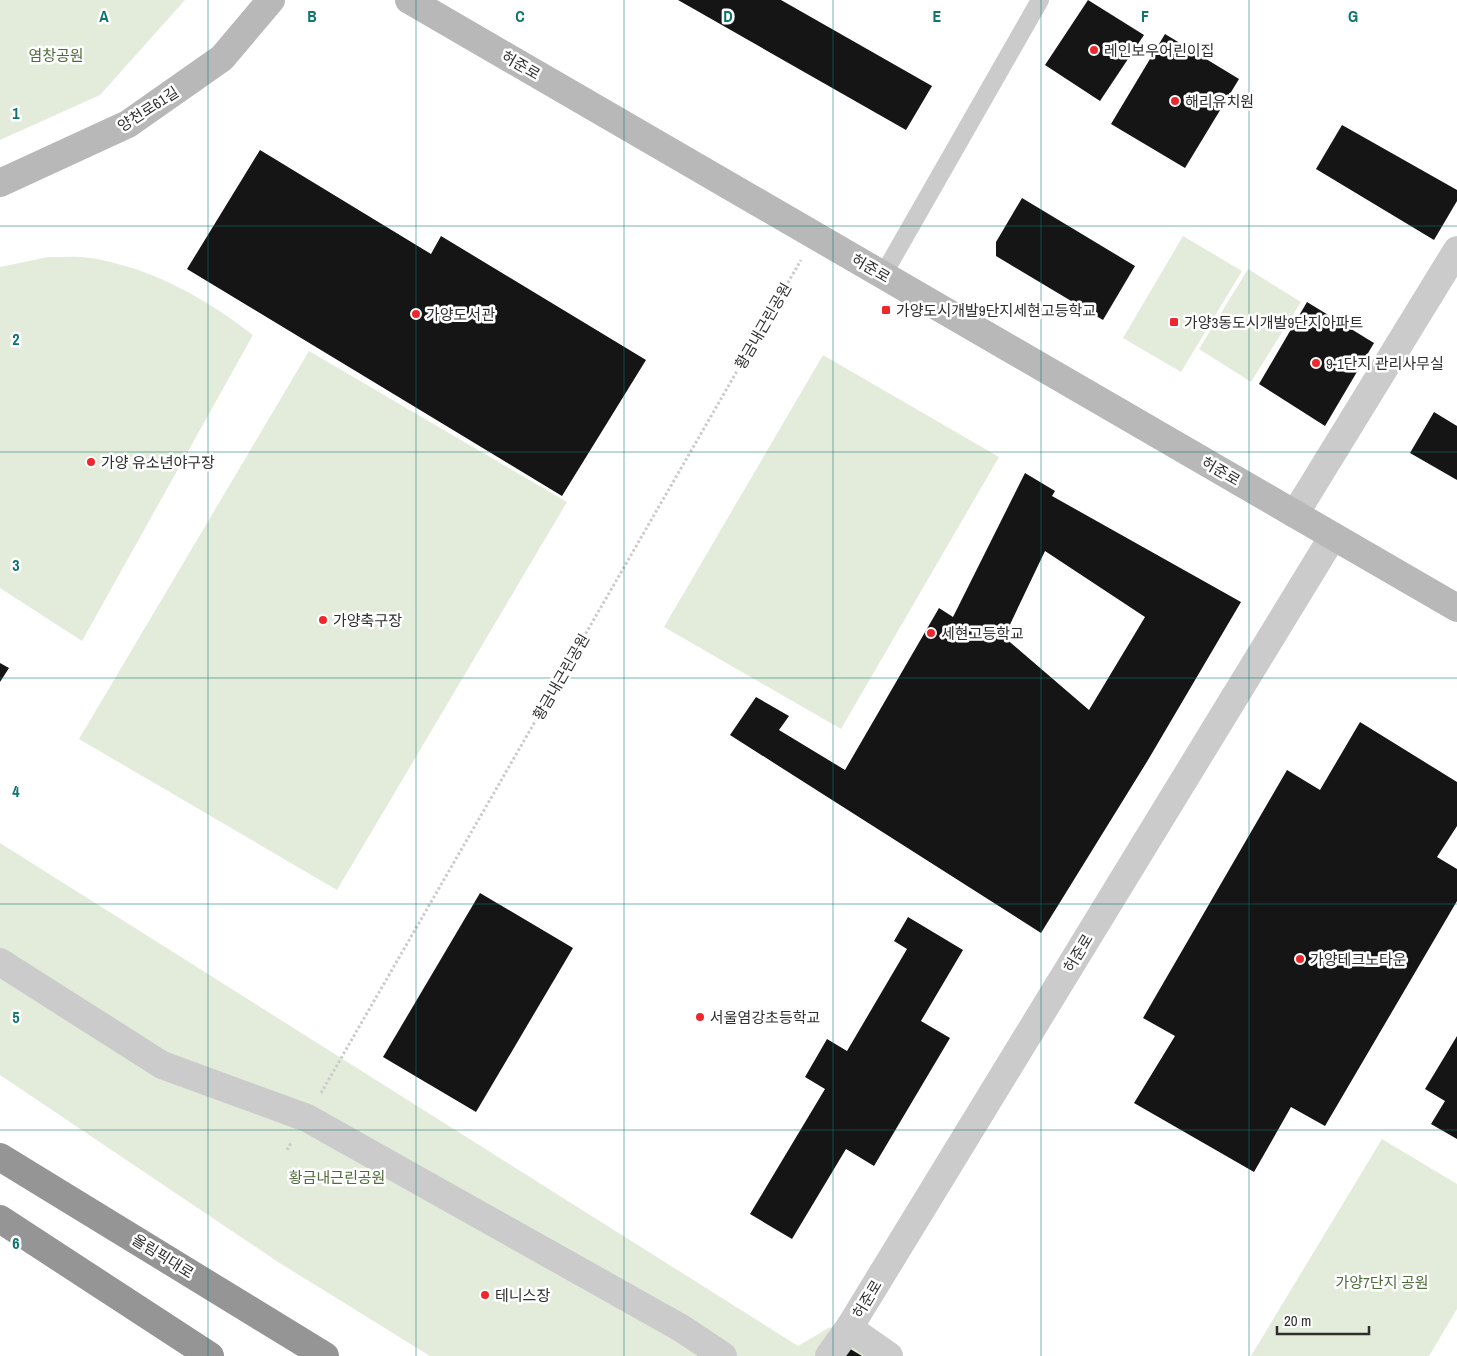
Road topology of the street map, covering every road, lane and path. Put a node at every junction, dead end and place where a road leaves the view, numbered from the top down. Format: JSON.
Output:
{"nodes":[{"id":1,"x":271,"y":0,"type":"edge"},
{"id":2,"x":409,"y":0,"type":"edge"},
{"id":3,"x":1040,"y":0,"type":"edge"},
{"id":4,"x":0,"y":183,"type":"edge"},
{"id":5,"x":815,"y":235,"type":"junction"},
{"id":6,"x":1457,"y":250,"type":"edge"},
{"id":7,"x":883,"y":275,"type":"junction"},
{"id":8,"x":1295,"y":514,"type":"junction"},
{"id":9,"x":1333,"y":536,"type":"junction"},
{"id":10,"x":1457,"y":608,"type":"edge"},
{"id":11,"x":0,"y":962,"type":"edge"},
{"id":12,"x":307,"y":1118,"type":"junction"},
{"id":13,"x":0,"y":1156,"type":"edge"},
{"id":14,"x":0,"y":1218,"type":"edge"},
{"id":15,"x":681,"y":1328,"type":"junction"},
{"id":16,"x":849,"y":1328,"type":"junction"},
{"id":17,"x":210,"y":1356,"type":"edge"},
{"id":18,"x":325,"y":1356,"type":"edge"},
{"id":19,"x":683,"y":1356,"type":"edge"},
{"id":20,"x":723,"y":1356,"type":"edge"},
{"id":21,"x":829,"y":1356,"type":"edge"},
{"id":22,"x":889,"y":1356,"type":"edge"}],
"edges":[{"from":1,"to":4,"type":"street","name":"양천로61길"},
{"from":2,"to":5,"type":"street","name":"허준로"},
{"from":3,"to":7,"type":"lane"},
{"from":5,"to":7,"type":"street","name":"허준로"},
{"from":5,"to":12,"type":"path","name":"황금내근린공원"},
{"from":6,"to":8,"type":"street"},
{"from":7,"to":8,"type":"street","name":"허준로"},
{"from":8,"to":9,"type":"street","name":"허준로"},
{"from":9,"to":10,"type":"street","name":"허준로"},
{"from":9,"to":16,"type":"street","name":"허준로"},
{"from":11,"to":12,"type":"street"},
{"from":12,"to":15,"type":"street"},
{"from":13,"to":18,"type":"highway","name":"올림픽대로"},
{"from":14,"to":17,"type":"highway"},
{"from":15,"to":19,"type":"street"},
{"from":15,"to":20,"type":"street"},
{"from":16,"to":21,"type":"street"},
{"from":16,"to":22,"type":"street","name":"허준로"}]}
